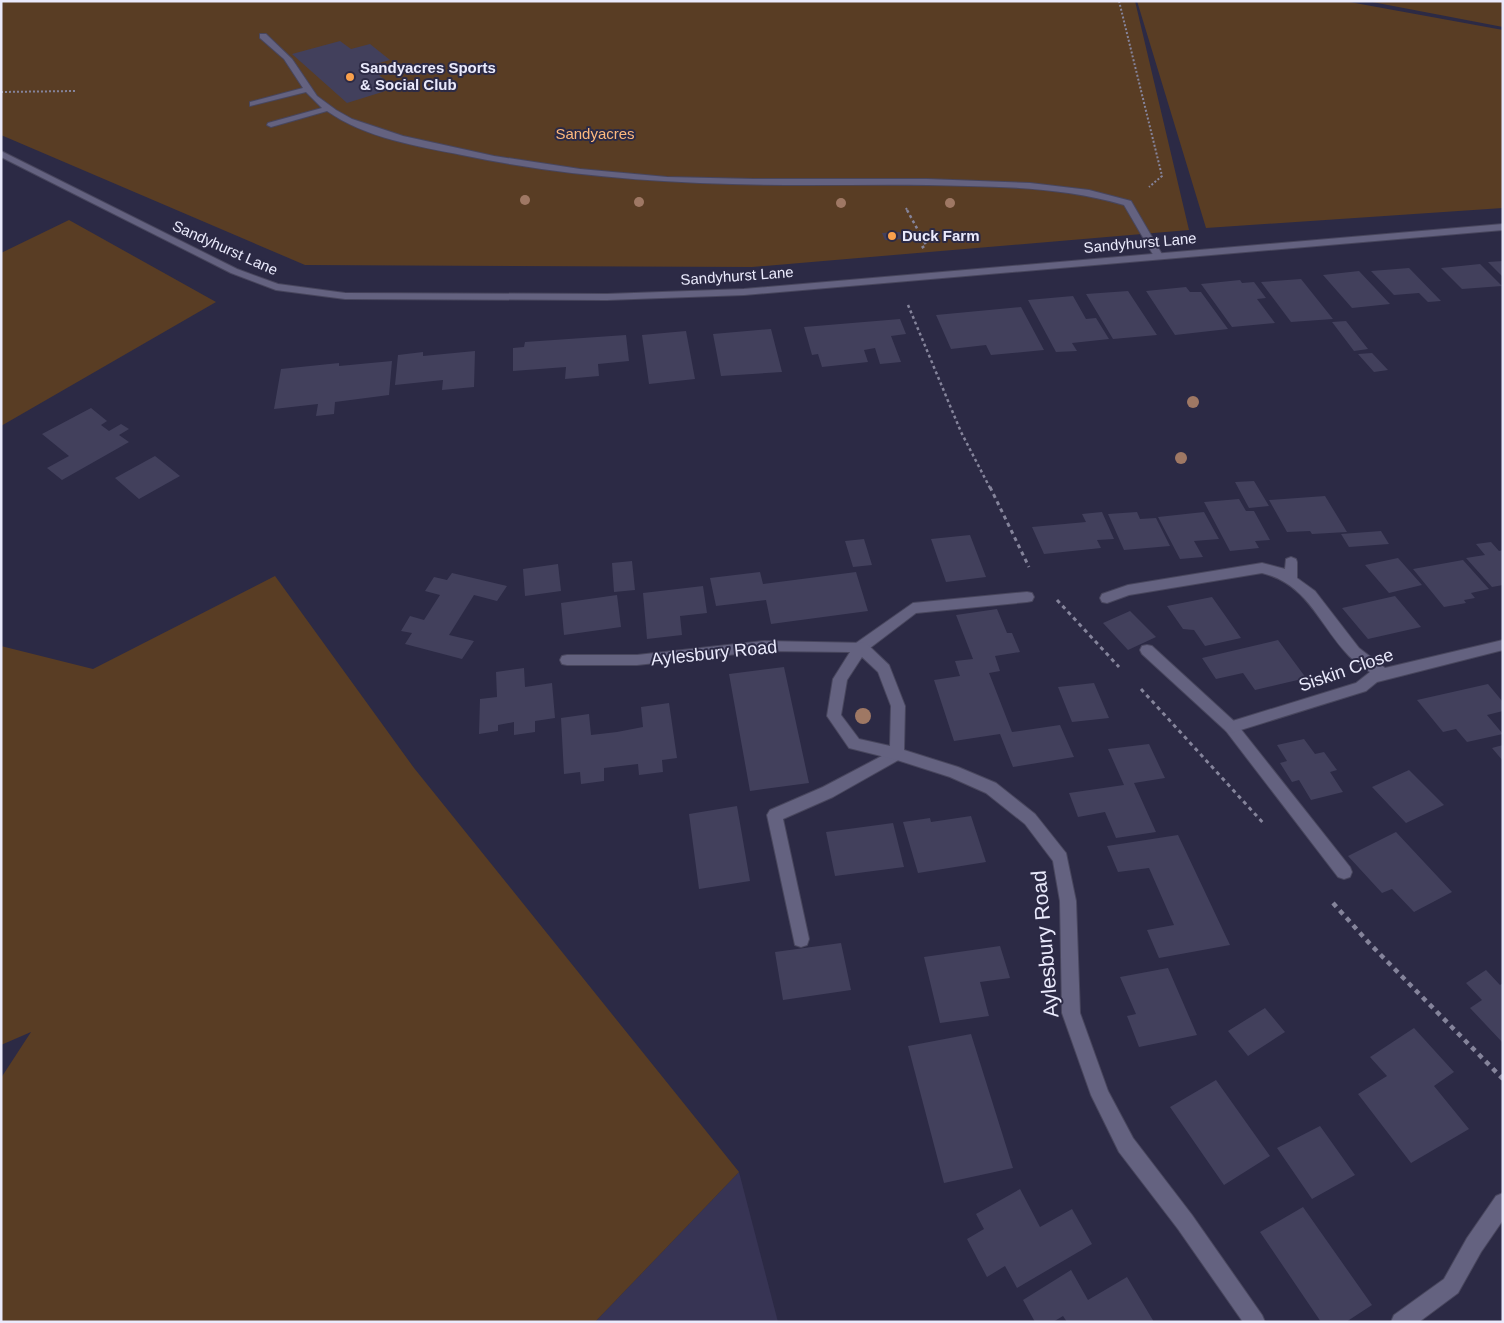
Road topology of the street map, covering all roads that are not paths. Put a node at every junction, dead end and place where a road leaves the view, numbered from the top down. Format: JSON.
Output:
{"nodes":[{"id":1,"x":263,"y":36,"type":"dead end"},
{"id":2,"x":308,"y":89,"type":"junction"},
{"id":3,"x":254,"y":104,"type":"dead end"},
{"id":4,"x":330,"y":108,"type":"junction"},
{"id":5,"x":271,"y":125,"type":"dead end"},
{"id":6,"x":1,"y":154,"type":"edge"},
{"id":7,"x":1503,"y":227,"type":"edge"},
{"id":8,"x":1158,"y":256,"type":"junction"},
{"id":9,"x":1291,"y":562,"type":"dead end"},
{"id":10,"x":1291,"y":580,"type":"junction"},
{"id":11,"x":1026,"y":596,"type":"dead end"},
{"id":12,"x":1107,"y":598,"type":"dead end"},
{"id":13,"x":1503,"y":645,"type":"edge"},
{"id":14,"x":861,"y":647,"type":"junction"},
{"id":15,"x":1148,"y":650,"type":"dead end"},
{"id":16,"x":567,"y":660,"type":"dead end"},
{"id":17,"x":1384,"y":675,"type":"junction"},
{"id":18,"x":1231,"y":727,"type":"junction"},
{"id":19,"x":897,"y":754,"type":"junction"},
{"id":20,"x":1344,"y":872,"type":"dead end"},
{"id":21,"x":801,"y":939,"type":"dead end"},
{"id":22,"x":1503,"y":1203,"type":"edge"},
{"id":23,"x":1255,"y":1322,"type":"edge"},
{"id":24,"x":1401,"y":1322,"type":"edge"}],
"edges":[{"from":1,"to":2,"type":"street"},
{"from":2,"to":3,"type":"street"},
{"from":2,"to":4,"type":"street"},
{"from":4,"to":5,"type":"street"},
{"from":4,"to":8,"type":"street"},
{"from":6,"to":8,"type":"street","name":"Sandyhurst Lane"},
{"from":7,"to":8,"type":"street","name":"Sandyhurst Lane"},
{"from":9,"to":10,"type":"street"},
{"from":10,"to":12,"type":"street"},
{"from":10,"to":17,"type":"street"},
{"from":11,"to":14,"type":"street"},
{"from":13,"to":17,"type":"street","name":"Siskin Close"},
{"from":14,"to":16,"type":"street","name":"Aylesbury Road"},
{"from":14,"to":19,"type":"street"},
{"from":14,"to":19,"type":"street","name":"Aylesbury Road"},
{"from":15,"to":18,"type":"street"},
{"from":17,"to":18,"type":"street","name":"Siskin Close"},
{"from":18,"to":20,"type":"street"},
{"from":19,"to":21,"type":"street"},
{"from":19,"to":23,"type":"street","name":"Aylesbury Road"},
{"from":22,"to":24,"type":"street"}]}
